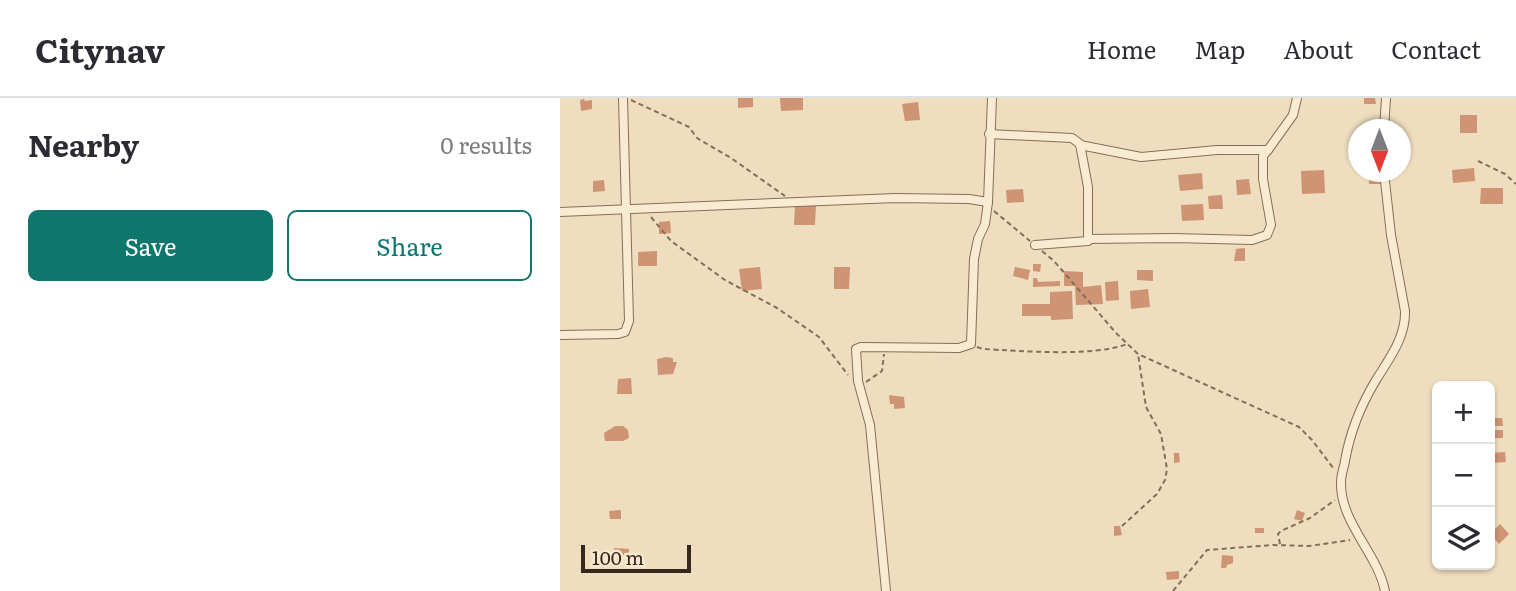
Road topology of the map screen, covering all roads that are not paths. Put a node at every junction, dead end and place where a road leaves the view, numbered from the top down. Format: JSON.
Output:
{"nodes":[{"id":1,"x":623,"y":98,"type":"edge"},
{"id":2,"x":992,"y":98,"type":"edge"},
{"id":3,"x":1297,"y":98,"type":"edge"},
{"id":4,"x":1386,"y":98,"type":"edge"},
{"id":5,"x":1385,"y":119,"type":"edge"},
{"id":6,"x":989,"y":134,"type":"junction"},
{"id":7,"x":1080,"y":145,"type":"junction"},
{"id":8,"x":1268,"y":150,"type":"junction"},
{"id":9,"x":1385,"y":182,"type":"edge"},
{"id":10,"x":988,"y":204,"type":"junction"},
{"id":11,"x":624,"y":208,"type":"junction"},
{"id":12,"x":560,"y":212,"type":"edge"},
{"id":13,"x":1088,"y":239,"type":"junction"},
{"id":14,"x":1035,"y":245,"type":"road end"},
{"id":15,"x":560,"y":335,"type":"edge"},
{"id":16,"x":886,"y":591,"type":"edge"},
{"id":17,"x":1385,"y":591,"type":"edge"}],
"edges":[{"from":1,"to":11,"type":"street"},
{"from":2,"to":6,"type":"street"},
{"from":3,"to":8,"type":"street"},
{"from":4,"to":5,"type":"street"},
{"from":6,"to":7,"type":"street"},
{"from":6,"to":10,"type":"street"},
{"from":7,"to":8,"type":"street"},
{"from":7,"to":13,"type":"street"},
{"from":8,"to":13,"type":"street"},
{"from":9,"to":17,"type":"street"},
{"from":10,"to":11,"type":"street"},
{"from":10,"to":16,"type":"street"},
{"from":11,"to":12,"type":"street"},
{"from":11,"to":15,"type":"street"},
{"from":13,"to":14,"type":"street"}]}
